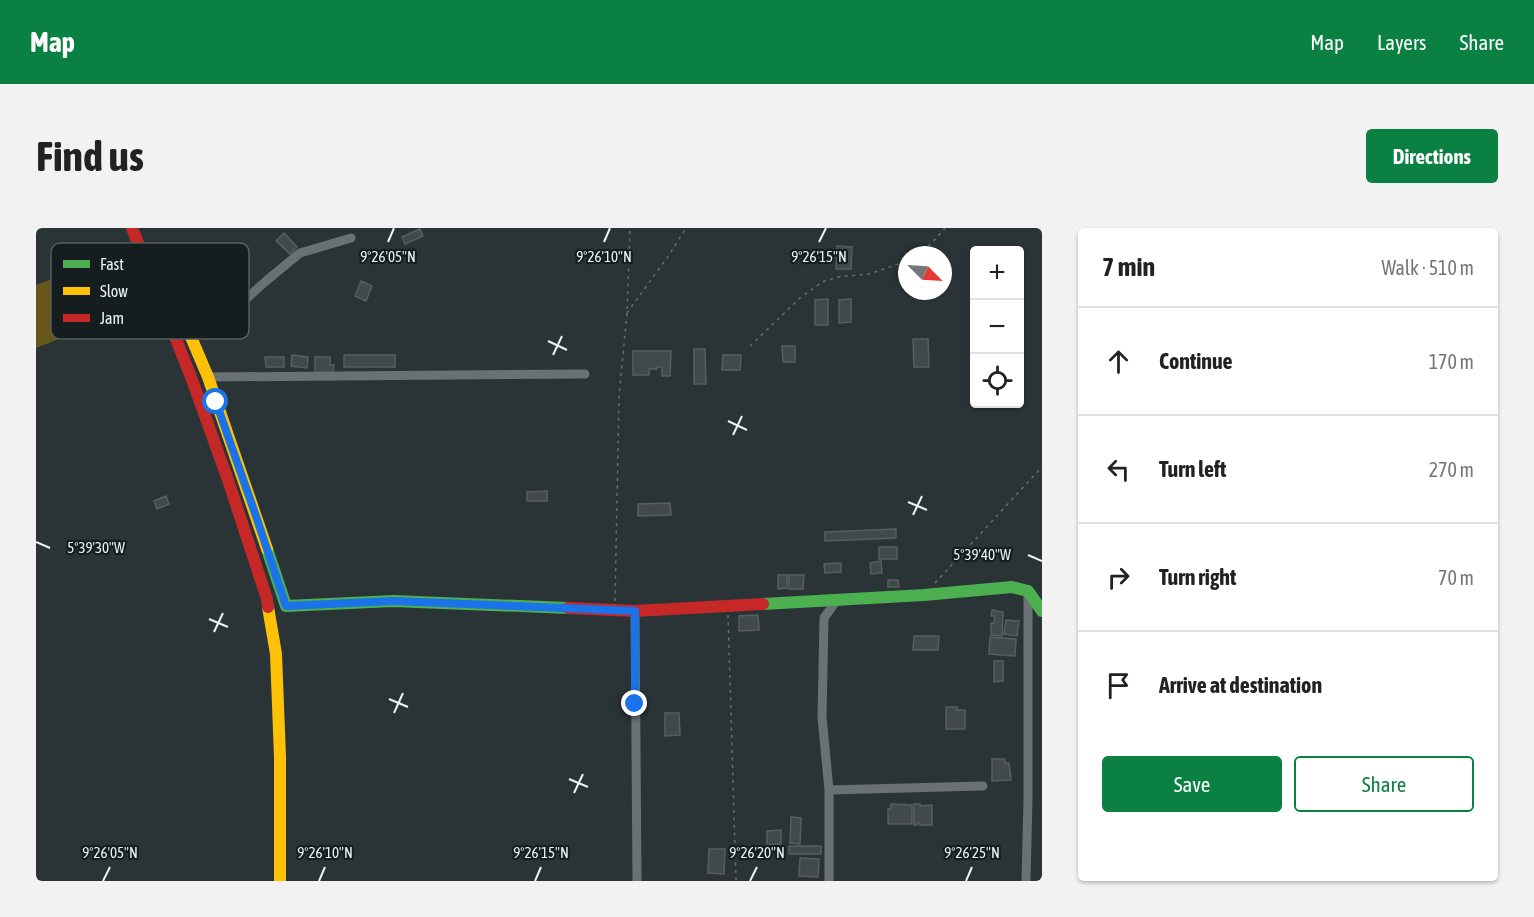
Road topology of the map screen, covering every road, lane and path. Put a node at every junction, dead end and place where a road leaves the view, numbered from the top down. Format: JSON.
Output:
{"nodes":[{"id":1,"x":132,"y":228,"type":"edge"},
{"id":2,"x":630,"y":228,"type":"edge"},
{"id":3,"x":686,"y":228,"type":"edge"},
{"id":4,"x":945,"y":228,"type":"edge"},
{"id":5,"x":351,"y":237,"type":"dead end"},
{"id":6,"x":138,"y":243,"type":"edge"},
{"id":7,"x":928,"y":246,"type":"edge"},
{"id":8,"x":898,"y":264,"type":"edge"},
{"id":9,"x":249,"y":296,"type":"edge"},
{"id":10,"x":627,"y":313,"type":"junction"},
{"id":11,"x":175,"y":339,"type":"edge"},
{"id":12,"x":192,"y":339,"type":"edge"},
{"id":13,"x":750,"y":346,"type":"dead end"},
{"id":14,"x":585,"y":374,"type":"dead end"},
{"id":15,"x":208,"y":376,"type":"junction"},
{"id":16,"x":1042,"y":467,"type":"edge"},
{"id":17,"x":1028,"y":591,"type":"junction"},
{"id":18,"x":924,"y":595,"type":"junction"},
{"id":19,"x":837,"y":600,"type":"junction"},
{"id":20,"x":728,"y":606,"type":"junction"},
{"id":21,"x":1042,"y":610,"type":"edge"},
{"id":22,"x":615,"y":611,"type":"junction"},
{"id":23,"x":635,"y":611,"type":"junction"},
{"id":24,"x":982,"y":786,"type":"dead end"},
{"id":25,"x":829,"y":790,"type":"junction"},
{"id":26,"x":280,"y":881,"type":"edge"},
{"id":27,"x":637,"y":881,"type":"edge"},
{"id":28,"x":736,"y":881,"type":"edge"},
{"id":29,"x":829,"y":881,"type":"edge"},
{"id":30,"x":1026,"y":881,"type":"edge"}],
"edges":[{"from":1,"to":6,"type":"street"},
{"from":2,"to":10,"type":"path"},
{"from":3,"to":10,"type":"path"},
{"from":4,"to":7,"type":"path"},
{"from":5,"to":9,"type":"street"},
{"from":8,"to":13,"type":"path"},
{"from":10,"to":22,"type":"path"},
{"from":11,"to":26,"type":"street"},
{"from":12,"to":15,"type":"street"},
{"from":14,"to":15,"type":"street"},
{"from":15,"to":22,"type":"street"},
{"from":16,"to":18,"type":"path"},
{"from":17,"to":18,"type":"street"},
{"from":17,"to":21,"type":"street"},
{"from":17,"to":30,"type":"street"},
{"from":18,"to":19,"type":"street"},
{"from":19,"to":20,"type":"street"},
{"from":19,"to":25,"type":"street"},
{"from":20,"to":23,"type":"street"},
{"from":20,"to":28,"type":"path"},
{"from":22,"to":23,"type":"street"},
{"from":23,"to":27,"type":"street"},
{"from":24,"to":25,"type":"street"},
{"from":25,"to":29,"type":"street"}]}
